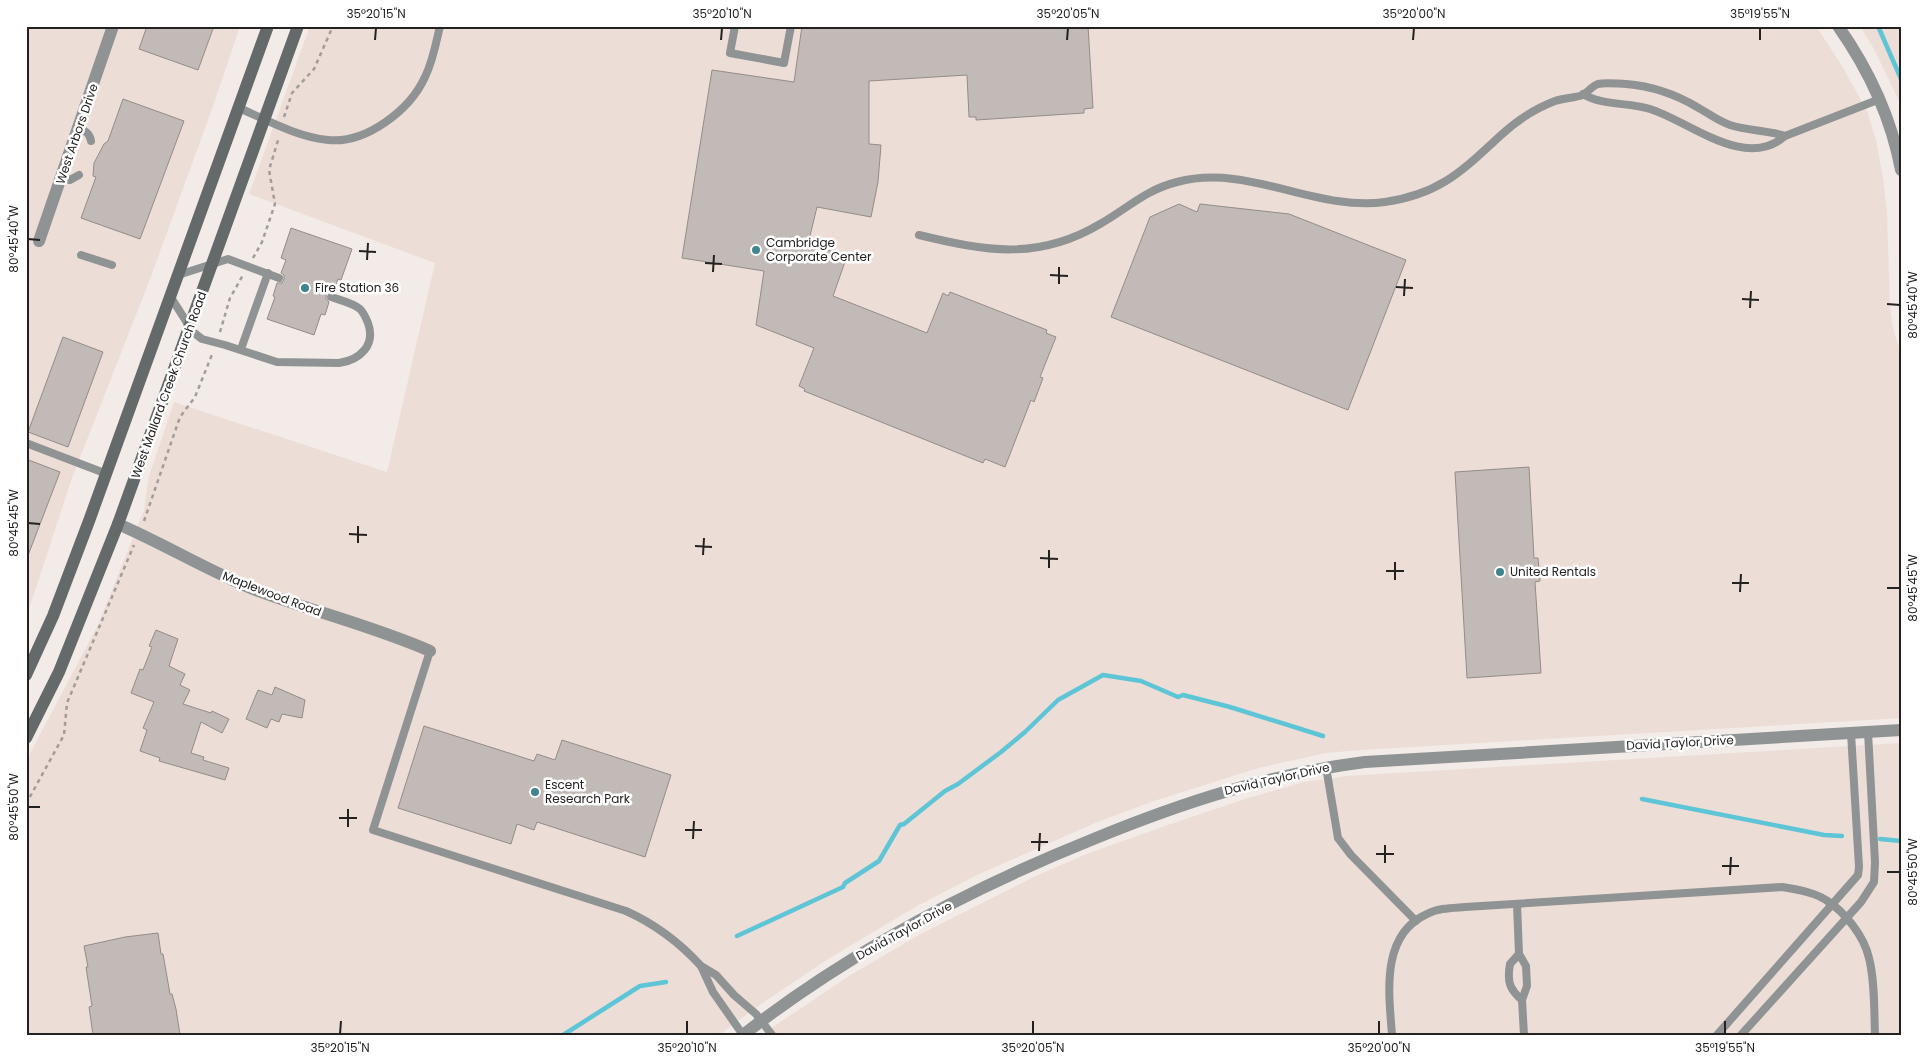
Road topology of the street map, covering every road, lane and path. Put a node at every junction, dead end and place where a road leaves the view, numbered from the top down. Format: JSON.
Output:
{"nodes":[{"id":1,"x":113,"y":26,"type":"edge"},
{"id":2,"x":268,"y":26,"type":"edge"},
{"id":3,"x":298,"y":26,"type":"edge"},
{"id":4,"x":333,"y":26,"type":"edge"},
{"id":5,"x":440,"y":26,"type":"edge"},
{"id":6,"x":735,"y":26,"type":"edge"},
{"id":7,"x":791,"y":26,"type":"edge"},
{"id":8,"x":1838,"y":26,"type":"edge"},
{"id":9,"x":1583,"y":94,"type":"junction"},
{"id":10,"x":1880,"y":98,"type":"junction"},
{"id":11,"x":239,"y":108,"type":"junction"},
{"id":12,"x":265,"y":119,"type":"junction"},
{"id":13,"x":282,"y":127,"type":"junction"},
{"id":14,"x":79,"y":128,"type":"junction"},
{"id":15,"x":1785,"y":136,"type":"junction"},
{"id":16,"x":91,"y":141,"type":"dead end"},
{"id":17,"x":275,"y":147,"type":"dead end"},
{"id":18,"x":1901,"y":170,"type":"edge"},
{"id":19,"x":79,"y":174,"type":"dead end"},
{"id":20,"x":62,"y":178,"type":"junction"},
{"id":21,"x":919,"y":235,"type":"dead end"},
{"id":22,"x":39,"y":241,"type":"dead end"},
{"id":23,"x":258,"y":251,"type":"dead end"},
{"id":24,"x":81,"y":255,"type":"dead end"},
{"id":25,"x":213,"y":263,"type":"junction"},
{"id":26,"x":112,"y":265,"type":"dead end"},
{"id":27,"x":268,"y":273,"type":"junction"},
{"id":28,"x":178,"y":275,"type":"junction"},
{"id":29,"x":279,"y":278,"type":"dead end"},
{"id":30,"x":240,"y":281,"type":"dead end"},
{"id":31,"x":170,"y":296,"type":"junction"},
{"id":32,"x":331,"y":297,"type":"dead end"},
{"id":33,"x":190,"y":326,"type":"junction"},
{"id":34,"x":219,"y":334,"type":"dead end"},
{"id":35,"x":241,"y":349,"type":"junction"},
{"id":36,"x":212,"y":353,"type":"dead end"},
{"id":37,"x":26,"y":443,"type":"edge"},
{"id":38,"x":106,"y":474,"type":"junction"},
{"id":39,"x":145,"y":518,"type":"dead end"},
{"id":40,"x":118,"y":524,"type":"junction"},
{"id":41,"x":131,"y":554,"type":"dead end"},
{"id":42,"x":430,"y":651,"type":"joint"},
{"id":43,"x":26,"y":675,"type":"edge"},
{"id":44,"x":1901,"y":730,"type":"edge"},
{"id":45,"x":1868,"y":732,"type":"junction"},
{"id":46,"x":1851,"y":733,"type":"junction"},
{"id":47,"x":26,"y":738,"type":"edge"},
{"id":48,"x":1326,"y":767,"type":"junction"},
{"id":49,"x":1871,"y":799,"type":"junction"},
{"id":50,"x":1855,"y":800,"type":"junction"},
{"id":51,"x":26,"y":804,"type":"edge"},
{"id":52,"x":1517,"y":904,"type":"junction"},
{"id":53,"x":1833,"y":905,"type":"junction"},
{"id":54,"x":1846,"y":918,"type":"junction"},
{"id":55,"x":1416,"y":921,"type":"junction"},
{"id":56,"x":1519,"y":954,"type":"junction"},
{"id":57,"x":701,"y":966,"type":"junction"},
{"id":58,"x":1522,"y":1000,"type":"junction"},
{"id":59,"x":762,"y":1020,"type":"junction"},
{"id":60,"x":743,"y":1035,"type":"edge"},
{"id":61,"x":772,"y":1035,"type":"edge"},
{"id":62,"x":1392,"y":1035,"type":"edge"},
{"id":63,"x":1524,"y":1035,"type":"edge"},
{"id":64,"x":1717,"y":1035,"type":"edge"},
{"id":65,"x":1741,"y":1035,"type":"edge"},
{"id":66,"x":1875,"y":1035,"type":"edge"}],
"edges":[{"from":1,"to":14,"type":"street","name":"West Arbors Drive"},
{"from":2,"to":11,"type":"main road"},
{"from":3,"to":12,"type":"main road","name":"West Mallard Creek Church Road"},
{"from":4,"to":13,"type":"path"},
{"from":5,"to":13,"type":"lane"},
{"from":6,"to":7,"type":"lane"},
{"from":8,"to":10,"type":"street"},
{"from":9,"to":15,"type":"lane"},
{"from":9,"to":15,"type":"lane"},
{"from":9,"to":21,"type":"lane"},
{"from":10,"to":15,"type":"lane"},
{"from":10,"to":18,"type":"street"},
{"from":11,"to":12,"type":"lane"},
{"from":11,"to":28,"type":"main road"},
{"from":12,"to":13,"type":"lane"},
{"from":12,"to":25,"type":"main road","name":"West Mallard Creek Church Road"},
{"from":14,"to":16,"type":"lane"},
{"from":14,"to":20,"type":"street","name":"West Arbors Drive"},
{"from":17,"to":23,"type":"path"},
{"from":19,"to":20,"type":"lane"},
{"from":20,"to":22,"type":"street","name":"West Arbors Drive"},
{"from":24,"to":26,"type":"lane"},
{"from":25,"to":27,"type":"lane"},
{"from":25,"to":28,"type":"lane"},
{"from":25,"to":33,"type":"main road","name":"West Mallard Creek Church Road"},
{"from":27,"to":29,"type":"lane"},
{"from":27,"to":35,"type":"lane"},
{"from":28,"to":31,"type":"main road"},
{"from":30,"to":34,"type":"path"},
{"from":31,"to":33,"type":"lane"},
{"from":31,"to":38,"type":"main road"},
{"from":32,"to":35,"type":"lane"},
{"from":33,"to":35,"type":"lane"},
{"from":33,"to":40,"type":"main road","name":"West Mallard Creek Church Road"},
{"from":36,"to":39,"type":"path"},
{"from":37,"to":38,"type":"lane"},
{"from":38,"to":43,"type":"main road"},
{"from":40,"to":42,"type":"street","name":"Maplewood Road"},
{"from":40,"to":47,"type":"main road","name":"West Mallard Creek Church Road"},
{"from":41,"to":51,"type":"path"},
{"from":42,"to":57,"type":"lane"},
{"from":44,"to":45,"type":"street","name":"David Taylor Drive"},
{"from":45,"to":46,"type":"street","name":"David Taylor Drive"},
{"from":45,"to":49,"type":"lane"},
{"from":46,"to":48,"type":"street","name":"David Taylor Drive"},
{"from":46,"to":50,"type":"lane"},
{"from":48,"to":55,"type":"lane"},
{"from":48,"to":59,"type":"street","name":"David Taylor Drive"},
{"from":49,"to":50,"type":"lane"},
{"from":49,"to":54,"type":"lane"},
{"from":50,"to":53,"type":"lane"},
{"from":52,"to":53,"type":"lane"},
{"from":52,"to":55,"type":"lane"},
{"from":52,"to":56,"type":"lane"},
{"from":53,"to":54,"type":"lane"},
{"from":53,"to":64,"type":"lane"},
{"from":54,"to":65,"type":"lane"},
{"from":54,"to":66,"type":"lane"},
{"from":55,"to":62,"type":"lane"},
{"from":56,"to":58,"type":"lane"},
{"from":56,"to":58,"type":"lane"},
{"from":57,"to":59,"type":"lane"},
{"from":57,"to":60,"type":"lane"},
{"from":58,"to":63,"type":"lane"},
{"from":59,"to":60,"type":"street","name":"David Taylor Drive"},
{"from":59,"to":61,"type":"lane"}]}
